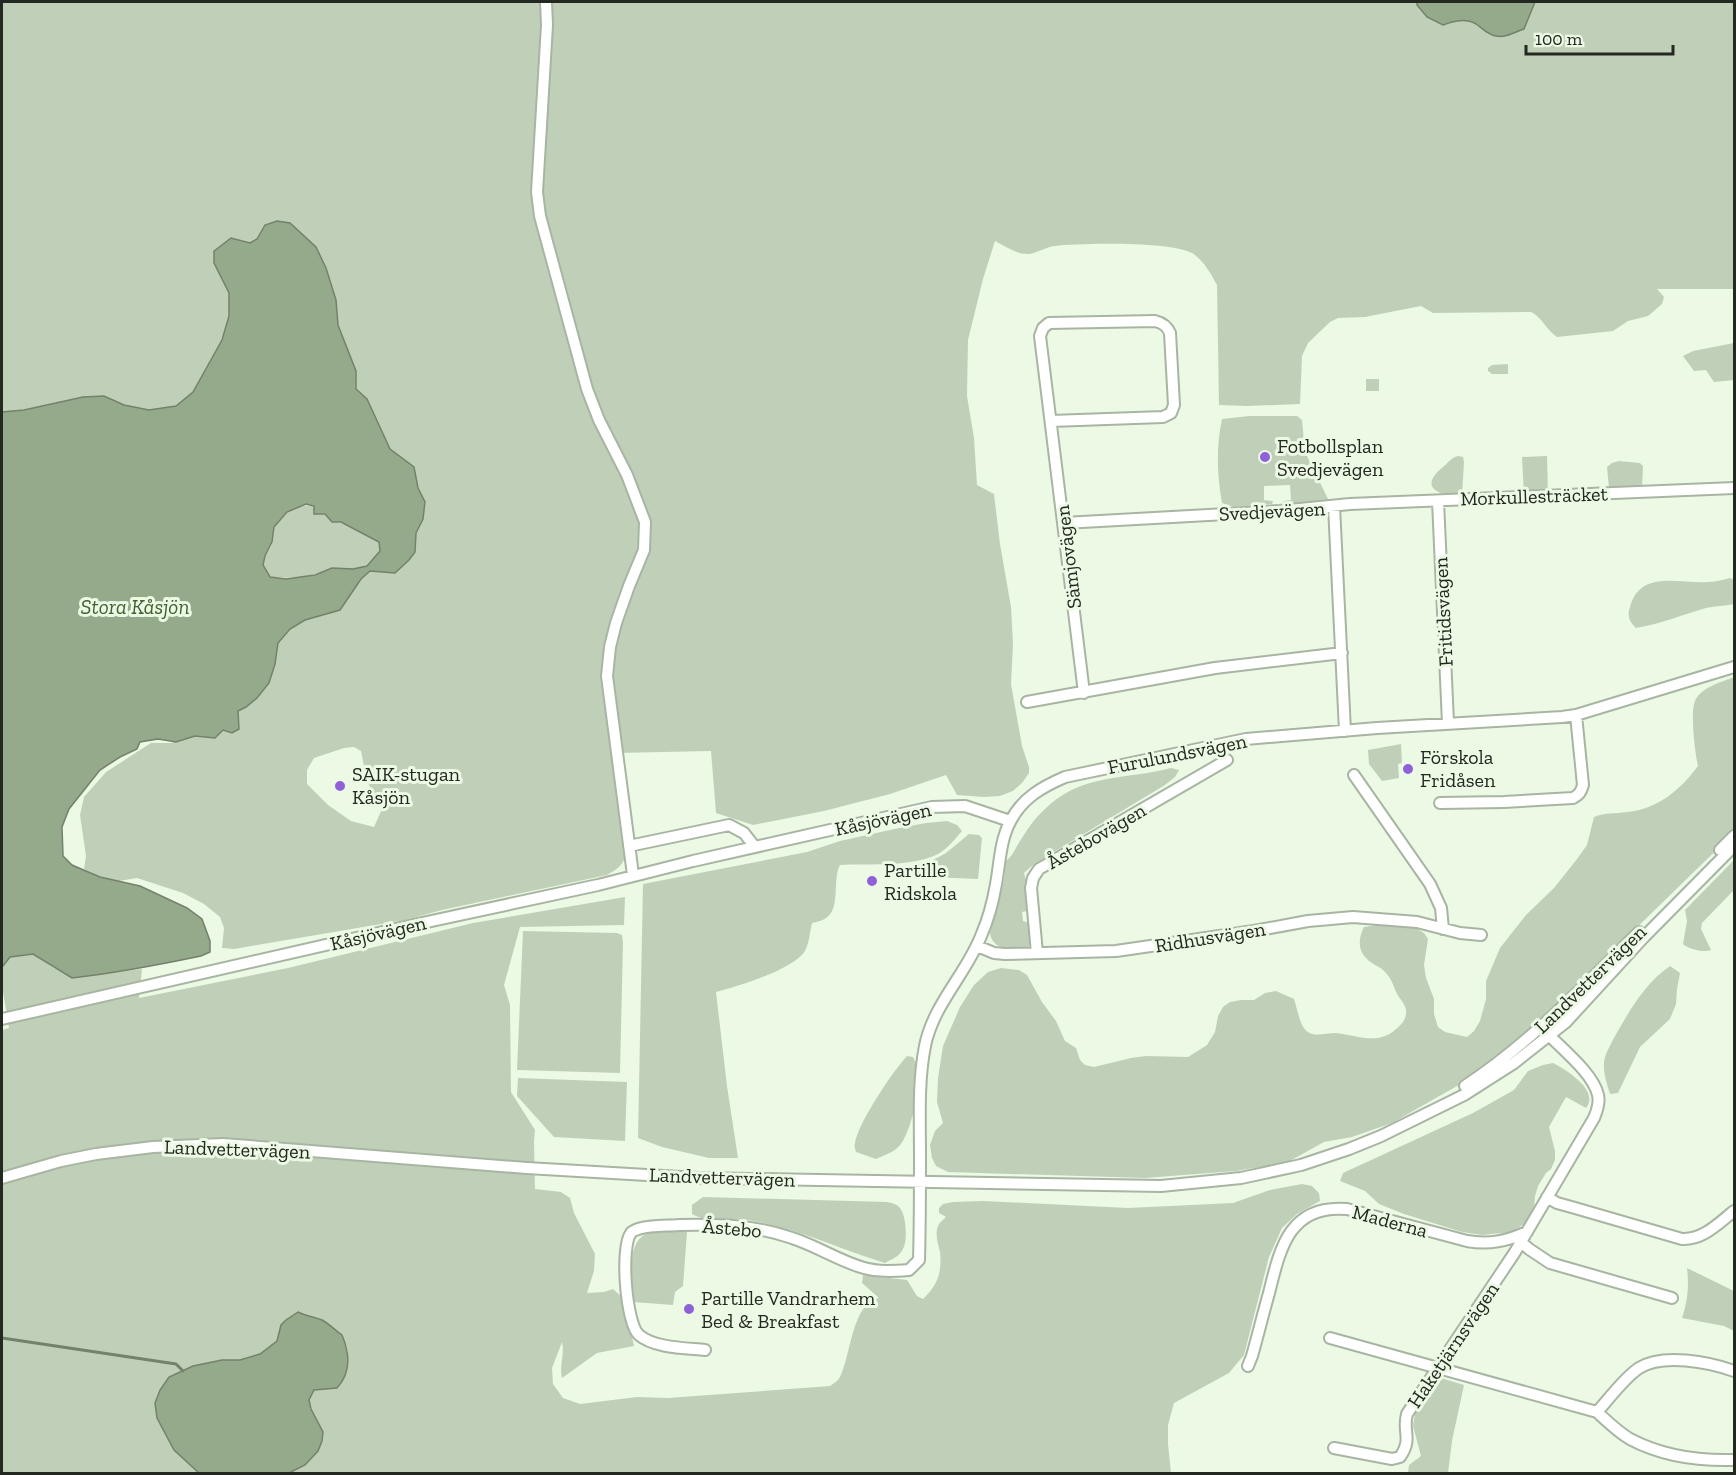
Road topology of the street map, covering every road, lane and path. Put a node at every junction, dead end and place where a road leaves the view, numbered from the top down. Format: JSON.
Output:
{"nodes":[{"id":1,"x":546,"y":2,"type":"edge"},
{"id":2,"x":1051,"y":421,"type":"junction"},
{"id":3,"x":1734,"y":488,"type":"edge"},
{"id":4,"x":1438,"y":501,"type":"junction"},
{"id":5,"x":1334,"y":506,"type":"junction"},
{"id":6,"x":1064,"y":523,"type":"junction"},
{"id":7,"x":1342,"y":653,"type":"junction"},
{"id":8,"x":1734,"y":667,"type":"edge"},
{"id":9,"x":1084,"y":693,"type":"junction"},
{"id":10,"x":1028,"y":702,"type":"dead end"},
{"id":11,"x":1576,"y":715,"type":"junction"},
{"id":12,"x":1448,"y":723,"type":"junction"},
{"id":13,"x":1345,"y":731,"type":"junction"},
{"id":14,"x":1227,"y":760,"type":"dead end"},
{"id":15,"x":1354,"y":775,"type":"dead end"},
{"id":16,"x":1440,"y":803,"type":"dead end"},
{"id":17,"x":1010,"y":821,"type":"junction"},
{"id":18,"x":1734,"y":836,"type":"edge"},
{"id":19,"x":629,"y":846,"type":"junction"},
{"id":20,"x":1734,"y":846,"type":"edge"},
{"id":21,"x":755,"y":847,"type":"junction"},
{"id":22,"x":633,"y":875,"type":"junction"},
{"id":23,"x":1443,"y":929,"type":"junction"},
{"id":24,"x":1481,"y":935,"type":"dead end"},
{"id":25,"x":976,"y":946,"type":"junction"},
{"id":26,"x":1037,"y":953,"type":"junction"},
{"id":27,"x":2,"y":1019,"type":"edge"},
{"id":28,"x":1541,"y":1027,"type":"junction"},
{"id":29,"x":1549,"y":1036,"type":"junction"},
{"id":30,"x":1433,"y":1109,"type":"junction"},
{"id":31,"x":3,"y":1174,"type":"edge"},
{"id":32,"x":920,"y":1182,"type":"junction"},
{"id":33,"x":1547,"y":1197,"type":"junction"},
{"id":34,"x":1734,"y":1211,"type":"edge"},
{"id":35,"x":1528,"y":1232,"type":"junction"},
{"id":36,"x":1521,"y":1242,"type":"junction"},
{"id":37,"x":1672,"y":1298,"type":"dead end"},
{"id":38,"x":1330,"y":1338,"type":"dead end"},
{"id":39,"x":705,"y":1350,"type":"dead end"},
{"id":40,"x":1248,"y":1365,"type":"dead end"},
{"id":41,"x":1438,"y":1369,"type":"junction"},
{"id":42,"x":1734,"y":1371,"type":"edge"},
{"id":43,"x":1597,"y":1413,"type":"junction"},
{"id":44,"x":1334,"y":1448,"type":"dead end"},
{"id":45,"x":1734,"y":1460,"type":"edge"}],
"edges":[{"from":1,"to":19,"type":"street"},
{"from":2,"to":2,"type":"street","name":"Sämjovägen"},
{"from":2,"to":6,"type":"street","name":"Sämjovägen"},
{"from":3,"to":4,"type":"street","name":"Morkullesträcket"},
{"from":4,"to":5,"type":"street","name":"Morkullesträcket"},
{"from":4,"to":12,"type":"street","name":"Fritidsvägen"},
{"from":5,"to":6,"type":"street","name":"Svedjevägen"},
{"from":5,"to":7,"type":"street","name":"Svedjevägen"},
{"from":6,"to":9,"type":"street","name":"Sämjovägen"},
{"from":7,"to":9,"type":"street"},
{"from":7,"to":13,"type":"street","name":"Svedjevägen"},
{"from":8,"to":11,"type":"street","name":"Furulundsvägen"},
{"from":9,"to":10,"type":"street"},
{"from":11,"to":12,"type":"street","name":"Furulundsvägen"},
{"from":11,"to":16,"type":"street"},
{"from":12,"to":13,"type":"street","name":"Furulundsvägen"},
{"from":13,"to":17,"type":"street","name":"Furulundsvägen"},
{"from":14,"to":26,"type":"street","name":"Åstebovägen"},
{"from":15,"to":23,"type":"street"},
{"from":17,"to":21,"type":"street","name":"Kåsjövägen"},
{"from":17,"to":25,"type":"street","name":"Furulundsvägen"},
{"from":18,"to":28,"type":"street","name":"Landvettervägen"},
{"from":19,"to":21,"type":"street"},
{"from":19,"to":22,"type":"street"},
{"from":20,"to":29,"type":"street","name":"Landvettervägen"},
{"from":21,"to":22,"type":"street","name":"Kåsjövägen"},
{"from":22,"to":27,"type":"street","name":"Kåsjövägen"},
{"from":23,"to":24,"type":"street","name":"Ridhusvägen"},
{"from":23,"to":26,"type":"street","name":"Ridhusvägen"},
{"from":25,"to":26,"type":"street","name":"Ridhusvägen"},
{"from":25,"to":32,"type":"street","name":"Furulundsvägen"},
{"from":28,"to":29,"type":"street","name":"Haketjärnsvägen"},
{"from":28,"to":30,"type":"street","name":"Landvettervägen"},
{"from":29,"to":30,"type":"street","name":"Landvettervägen"},
{"from":29,"to":33,"type":"street","name":"Haketjärnsvägen"},
{"from":30,"to":32,"type":"street","name":"Landvettervägen"},
{"from":31,"to":32,"type":"street","name":"Landvettervägen"},
{"from":32,"to":39,"type":"street","name":"Åstebo"},
{"from":33,"to":34,"type":"street"},
{"from":33,"to":35,"type":"street","name":"Haketjärnsvägen"},
{"from":35,"to":36,"type":"street","name":"Haketjärnsvägen"},
{"from":35,"to":40,"type":"street","name":"Maderna"},
{"from":36,"to":37,"type":"street"},
{"from":36,"to":41,"type":"street","name":"Haketjärnsvägen"},
{"from":38,"to":41,"type":"street"},
{"from":41,"to":43,"type":"street"},
{"from":41,"to":44,"type":"street","name":"Haketjärnsvägen"},
{"from":42,"to":43,"type":"street"},
{"from":43,"to":45,"type":"street"}]}
